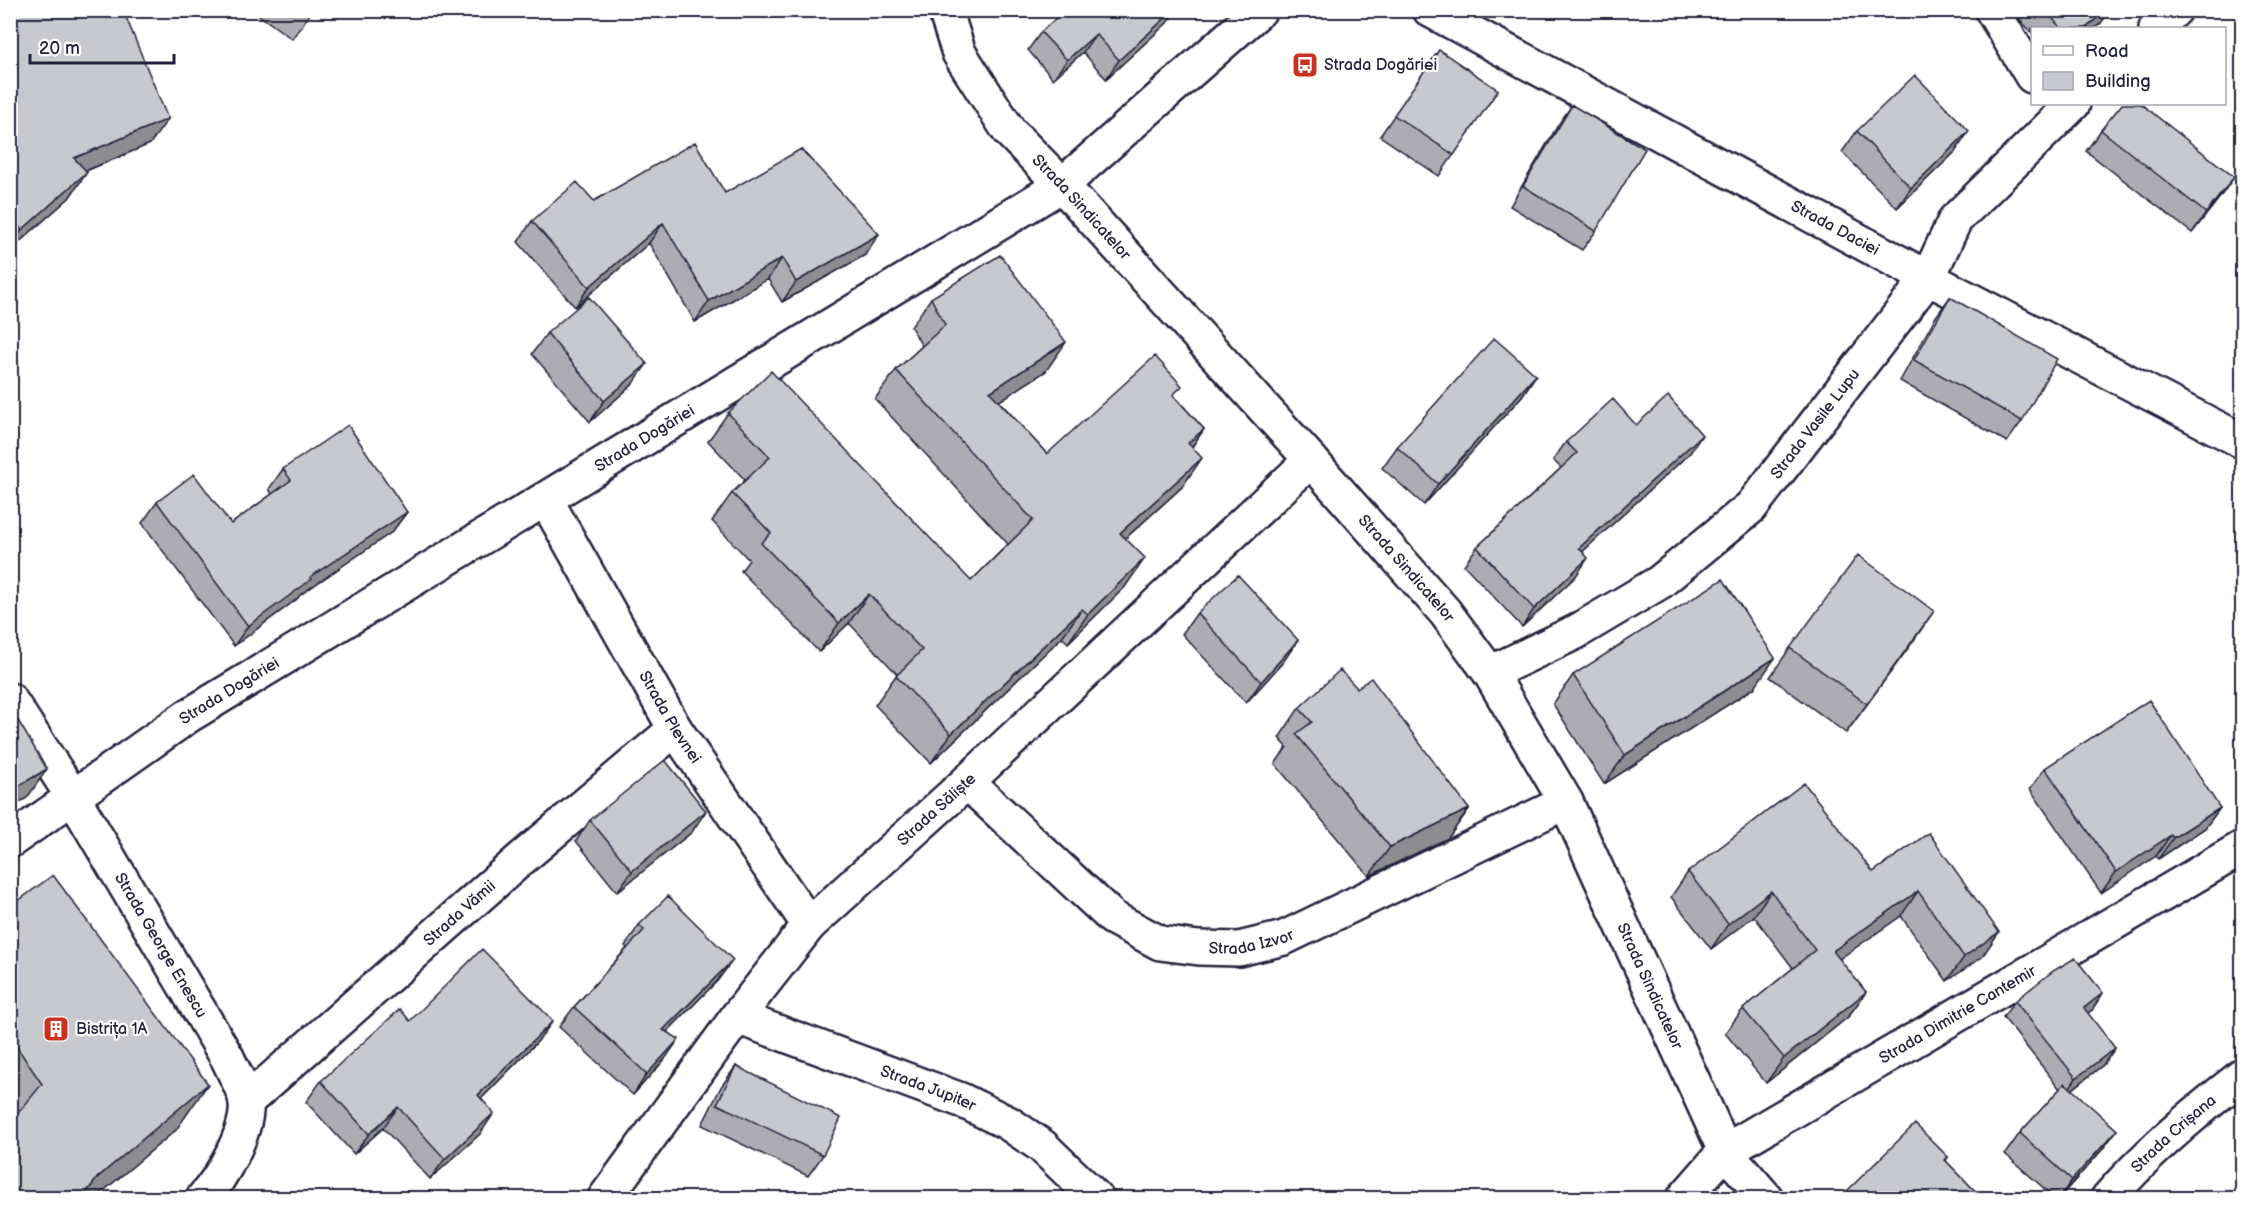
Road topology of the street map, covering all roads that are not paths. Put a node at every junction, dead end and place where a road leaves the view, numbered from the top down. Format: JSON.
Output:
{"nodes":[{"id":1,"x":945,"y":10,"type":"edge"},
{"id":2,"x":1260,"y":10,"type":"edge"},
{"id":3,"x":1430,"y":10,"type":"edge"},
{"id":4,"x":1992,"y":10,"type":"edge"},
{"id":5,"x":2175,"y":10,"type":"edge"},
{"id":6,"x":2157,"y":27,"type":"edge"},
{"id":7,"x":2031,"y":74,"type":"edge"},
{"id":8,"x":2060,"y":108,"type":"edge"},
{"id":9,"x":1062,"y":185,"type":"junction"},
{"id":10,"x":1928,"y":278,"type":"junction"},
{"id":11,"x":2242,"y":441,"type":"edge"},
{"id":12,"x":1311,"y":460,"type":"junction"},
{"id":13,"x":546,"y":500,"type":"junction"},
{"id":14,"x":1490,"y":673,"type":"junction"},
{"id":15,"x":10,"y":700,"type":"edge"},
{"id":16,"x":675,"y":729,"type":"junction"},
{"id":17,"x":967,"y":782,"type":"junction"},
{"id":18,"x":73,"y":797,"type":"junction"},
{"id":19,"x":1566,"y":802,"type":"junction"},
{"id":20,"x":10,"y":841,"type":"edge"},
{"id":21,"x":2242,"y":848,"type":"edge"},
{"id":22,"x":809,"y":925,"type":"junction"},
{"id":23,"x":737,"y":1017,"type":"junction"},
{"id":24,"x":2242,"y":1076,"type":"edge"},
{"id":25,"x":246,"y":1102,"type":"junction"},
{"id":26,"x":1725,"y":1151,"type":"junction"},
{"id":27,"x":203,"y":1198,"type":"edge"},
{"id":28,"x":605,"y":1198,"type":"edge"},
{"id":29,"x":1096,"y":1198,"type":"edge"},
{"id":30,"x":1684,"y":1198,"type":"edge"},
{"id":31,"x":1766,"y":1198,"type":"edge"},
{"id":32,"x":2108,"y":1198,"type":"edge"}],
"edges":[{"from":1,"to":9,"type":"street","name":"Strada Sindicatelor"},
{"from":2,"to":9,"type":"street","name":"Strada Dogăriei"},
{"from":3,"to":10,"type":"street","name":"Strada Daciei"},
{"from":4,"to":7,"type":"street"},
{"from":5,"to":6,"type":"street"},
{"from":8,"to":10,"type":"street","name":"Strada Vasile Lupu"},
{"from":9,"to":12,"type":"street","name":"Strada Sindicatelor"},
{"from":9,"to":13,"type":"street","name":"Strada Dogăriei"},
{"from":10,"to":11,"type":"street","name":"Strada Daciei"},
{"from":10,"to":14,"type":"street","name":"Strada Vasile Lupu"},
{"from":12,"to":14,"type":"street","name":"Strada Sindicatelor"},
{"from":12,"to":17,"type":"street","name":"Strada Săliște"},
{"from":13,"to":16,"type":"street","name":"Strada Plevnei"},
{"from":13,"to":18,"type":"street","name":"Strada Dogăriei"},
{"from":14,"to":19,"type":"street","name":"Strada Sindicatelor"},
{"from":15,"to":18,"type":"street","name":"Strada George Enescu"},
{"from":16,"to":22,"type":"street","name":"Strada Plevnei"},
{"from":16,"to":25,"type":"street","name":"Strada Vămii"},
{"from":17,"to":19,"type":"street","name":"Strada Izvor"},
{"from":17,"to":22,"type":"street","name":"Strada Săliște"},
{"from":18,"to":20,"type":"street","name":"Strada Dogăriei"},
{"from":18,"to":25,"type":"street","name":"Strada George Enescu"},
{"from":19,"to":26,"type":"street","name":"Strada Sindicatelor"},
{"from":21,"to":26,"type":"street","name":"Strada Dimitrie Cantemir"},
{"from":22,"to":23,"type":"street","name":"Strada Săliște"},
{"from":23,"to":28,"type":"street","name":"Strada Săliște"},
{"from":23,"to":29,"type":"street","name":"Strada Jupiter"},
{"from":24,"to":32,"type":"street","name":"Strada Crișana"},
{"from":25,"to":27,"type":"street"},
{"from":26,"to":30,"type":"street","name":"Strada Dimitrie Cantemir"},
{"from":26,"to":31,"type":"street","name":"Strada Sindicatelor"}]}
